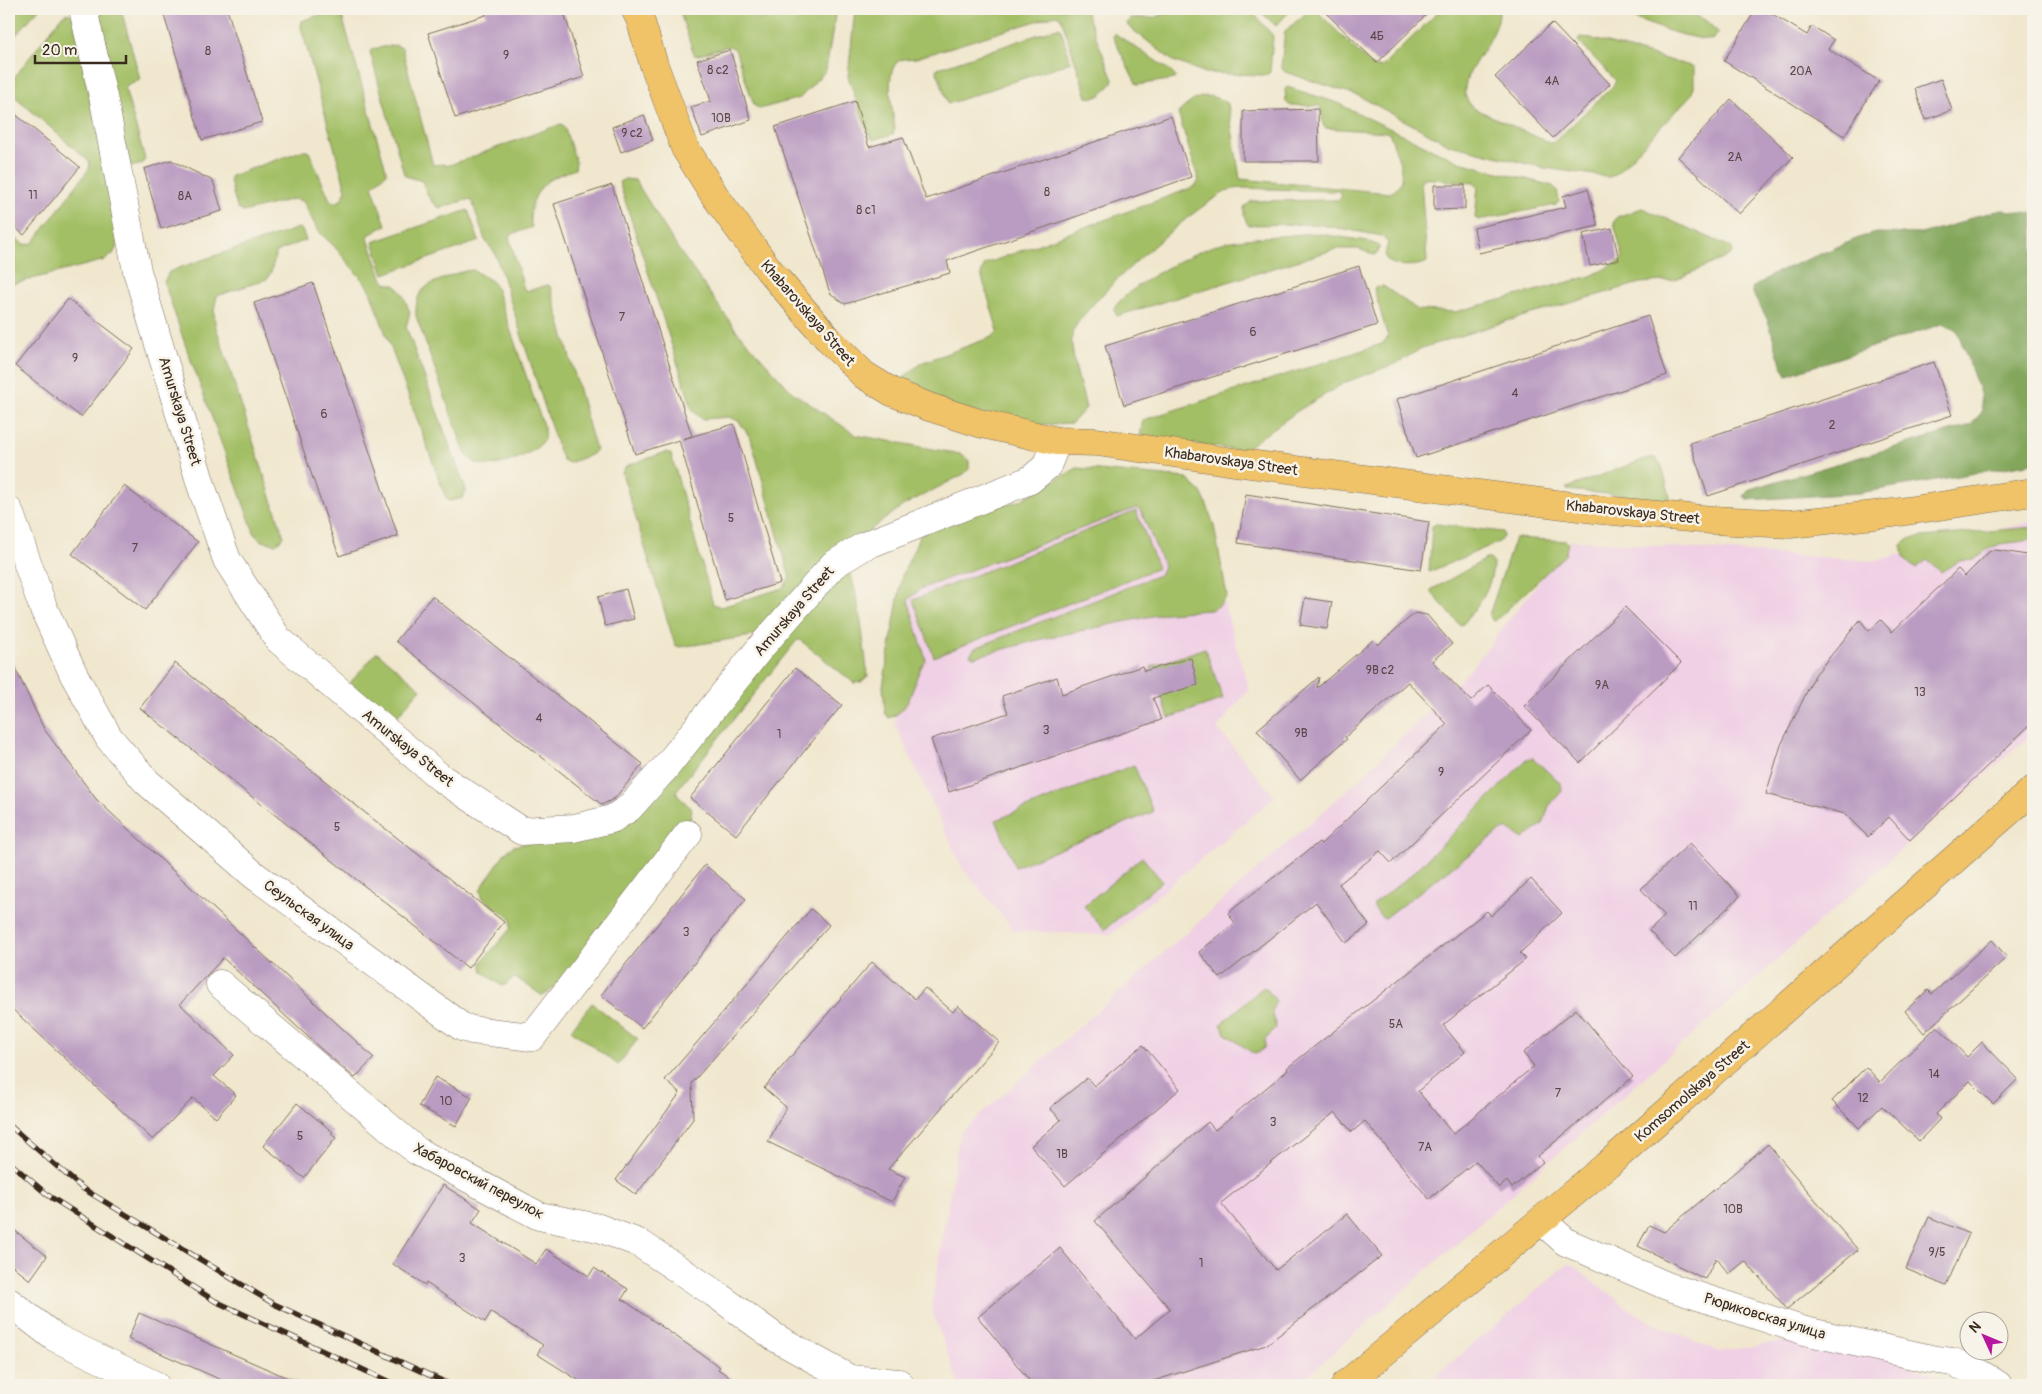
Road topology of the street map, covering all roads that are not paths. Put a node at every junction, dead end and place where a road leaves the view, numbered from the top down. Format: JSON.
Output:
{"nodes":[{"id":1,"x":83,"y":9,"type":"edge"},
{"id":2,"x":639,"y":12,"type":"edge"},
{"id":3,"x":1057,"y":440,"type":"junction"},
{"id":4,"x":2033,"y":492,"type":"edge"},
{"id":5,"x":9,"y":512,"type":"edge"},
{"id":6,"x":2033,"y":790,"type":"edge"},
{"id":7,"x":688,"y":834,"type":"dead end"},
{"id":8,"x":220,"y":984,"type":"dead end"},
{"id":9,"x":1542,"y":1220,"type":"junction"},
{"id":10,"x":9,"y":1302,"type":"edge"},
{"id":11,"x":155,"y":1385,"type":"edge"},
{"id":12,"x":899,"y":1385,"type":"edge"},
{"id":13,"x":1345,"y":1385,"type":"edge"},
{"id":14,"x":1998,"y":1385,"type":"edge"}],
"edges":[{"from":1,"to":3,"type":"street","name":"Amurskaya Street"},
{"from":2,"to":3,"type":"main road","name":"Khabarovskaya Street"},
{"from":3,"to":4,"type":"main road","name":"Khabarovskaya Street"},
{"from":5,"to":7,"type":"street","name":"Сеульская улица"},
{"from":6,"to":9,"type":"main road","name":"Komsomolskaya Street"},
{"from":8,"to":12,"type":"street","name":"Хабаровский переулок"},
{"from":9,"to":13,"type":"main road","name":"Komsomolskaya Street"},
{"from":9,"to":14,"type":"street","name":"Рюриковская улица"},
{"from":10,"to":11,"type":"street"}]}
